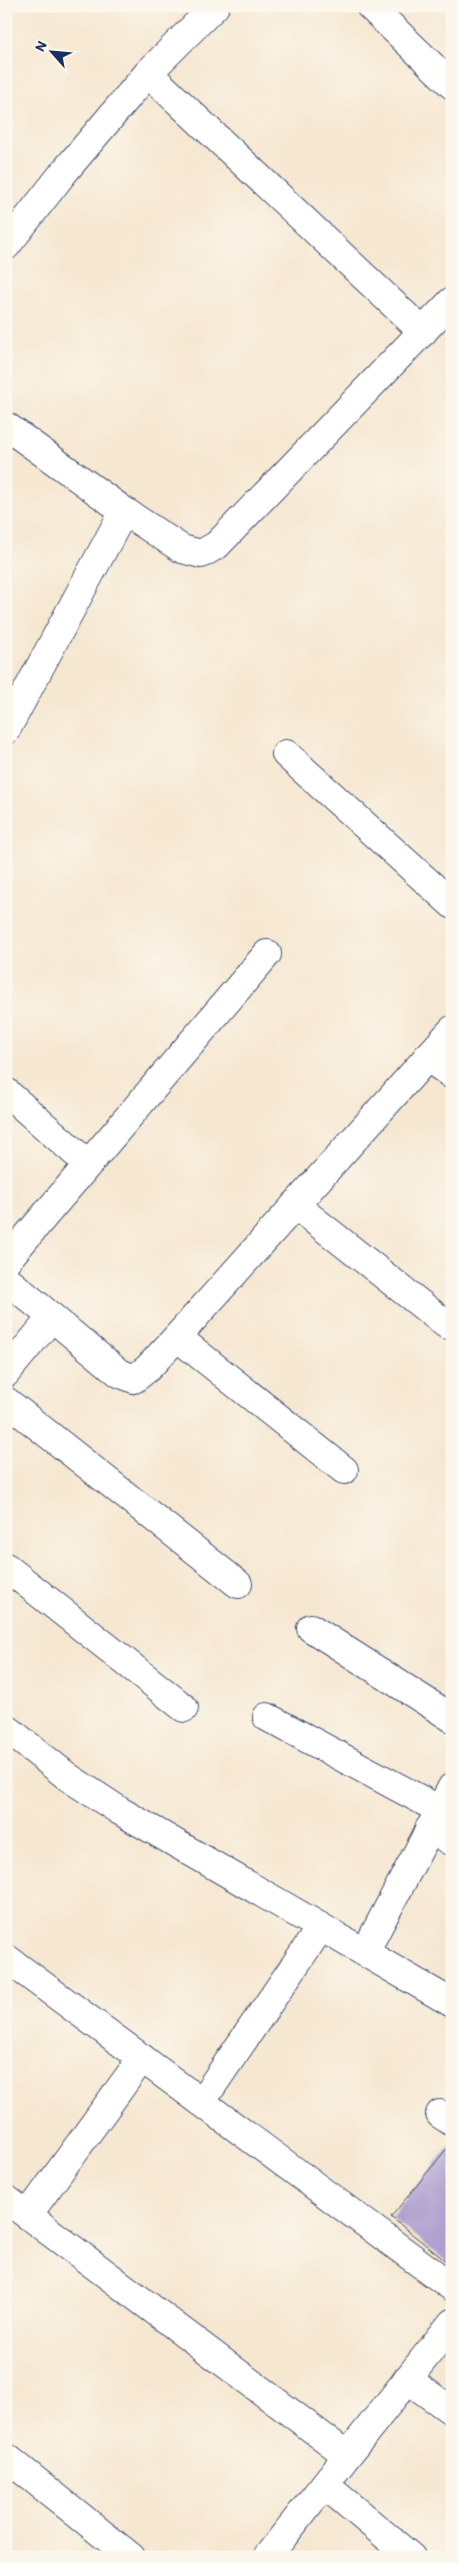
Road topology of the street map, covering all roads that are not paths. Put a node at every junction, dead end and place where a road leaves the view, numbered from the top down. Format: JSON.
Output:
{"nodes":[{"id":1,"x":214,"y":6,"type":"edge"},
{"id":2,"x":370,"y":6,"type":"edge"},
{"id":3,"x":148,"y":73,"type":"junction"},
{"id":4,"x":452,"y":85,"type":"edge"},
{"id":5,"x":6,"y":246,"type":"edge"},
{"id":6,"x":452,"y":302,"type":"edge"},
{"id":7,"x":423,"y":332,"type":"junction"},
{"id":8,"x":6,"y":426,"type":"edge"},
{"id":9,"x":124,"y":511,"type":"junction"},
{"id":10,"x":8,"y":724,"type":"edge"},
{"id":11,"x":286,"y":754,"type":"dead end"},
{"id":12,"x":452,"y":904,"type":"edge"},
{"id":13,"x":267,"y":954,"type":"dead end"},
{"id":14,"x":452,"y":1030,"type":"edge"},
{"id":15,"x":427,"y":1057,"type":"junction"},
{"id":16,"x":452,"y":1075,"type":"edge"},
{"id":17,"x":6,"y":1092,"type":"edge"},
{"id":18,"x":88,"y":1164,"type":"junction"},
{"id":19,"x":295,"y":1205,"type":"junction"},
{"id":20,"x":6,"y":1261,"type":"edge"},
{"id":21,"x":6,"y":1279,"type":"edge"},
{"id":22,"x":52,"y":1317,"type":"junction"},
{"id":23,"x":447,"y":1325,"type":"dead end"},
{"id":24,"x":177,"y":1337,"type":"junction"},
{"id":25,"x":6,"y":1373,"type":"edge"},
{"id":26,"x":6,"y":1401,"type":"edge"},
{"id":27,"x":344,"y":1470,"type":"dead end"},
{"id":28,"x":6,"y":1567,"type":"edge"},
{"id":29,"x":238,"y":1584,"type":"dead end"},
{"id":30,"x":311,"y":1628,"type":"dead end"},
{"id":31,"x":184,"y":1708,"type":"dead end"},
{"id":32,"x":267,"y":1717,"type":"dead end"},
{"id":33,"x":452,"y":1718,"type":"edge"},
{"id":34,"x":6,"y":1728,"type":"edge"},
{"id":35,"x":443,"y":1817,"type":"edge"},
{"id":36,"x":321,"y":1927,"type":"junction"},
{"id":37,"x":365,"y":1952,"type":"junction"},
{"id":38,"x":6,"y":1958,"type":"edge"},
{"id":39,"x":452,"y":2003,"type":"edge"},
{"id":40,"x":142,"y":2058,"type":"junction"},
{"id":41,"x":201,"y":2102,"type":"junction"},
{"id":42,"x":6,"y":2199,"type":"edge"},
{"id":43,"x":28,"y":2215,"type":"junction"},
{"id":44,"x":452,"y":2287,"type":"edge"},
{"id":45,"x":452,"y":2323,"type":"edge"},
{"id":46,"x":407,"y":2378,"type":"junction"},
{"id":47,"x":452,"y":2411,"type":"edge"},
{"id":48,"x":347,"y":2455,"type":"junction"},
{"id":49,"x":6,"y":2457,"type":"edge"},
{"id":50,"x":325,"y":2486,"type":"junction"},
{"id":51,"x":397,"y":2552,"type":"edge"},
{"id":52,"x":131,"y":2557,"type":"edge"},
{"id":53,"x":267,"y":2557,"type":"edge"}],
"edges":[{"from":1,"to":3,"type":"street"},
{"from":2,"to":4,"type":"street"},
{"from":3,"to":5,"type":"street"},
{"from":3,"to":7,"type":"street"},
{"from":6,"to":7,"type":"street"},
{"from":7,"to":9,"type":"street"},
{"from":8,"to":9,"type":"street"},
{"from":9,"to":10,"type":"street"},
{"from":11,"to":12,"type":"street"},
{"from":13,"to":18,"type":"street"},
{"from":14,"to":15,"type":"street"},
{"from":15,"to":16,"type":"street"},
{"from":15,"to":19,"type":"street"},
{"from":17,"to":18,"type":"street"},
{"from":18,"to":20,"type":"street"},
{"from":19,"to":23,"type":"street"},
{"from":19,"to":24,"type":"street"},
{"from":21,"to":22,"type":"street"},
{"from":22,"to":24,"type":"street"},
{"from":22,"to":25,"type":"street"},
{"from":24,"to":27,"type":"street"},
{"from":26,"to":29,"type":"street"},
{"from":28,"to":31,"type":"street"},
{"from":30,"to":33,"type":"street"},
{"from":32,"to":35,"type":"street"},
{"from":34,"to":36,"type":"street"},
{"from":35,"to":37,"type":"street"},
{"from":36,"to":37,"type":"street"},
{"from":36,"to":41,"type":"street"},
{"from":37,"to":39,"type":"street"},
{"from":38,"to":40,"type":"street"},
{"from":40,"to":41,"type":"street"},
{"from":40,"to":43,"type":"street"},
{"from":41,"to":44,"type":"street"},
{"from":42,"to":43,"type":"street"},
{"from":43,"to":48,"type":"street"},
{"from":45,"to":46,"type":"street"},
{"from":46,"to":47,"type":"street"},
{"from":46,"to":48,"type":"street"},
{"from":48,"to":50,"type":"street"},
{"from":49,"to":52,"type":"street"},
{"from":50,"to":51,"type":"street"},
{"from":50,"to":53,"type":"street"}]}
